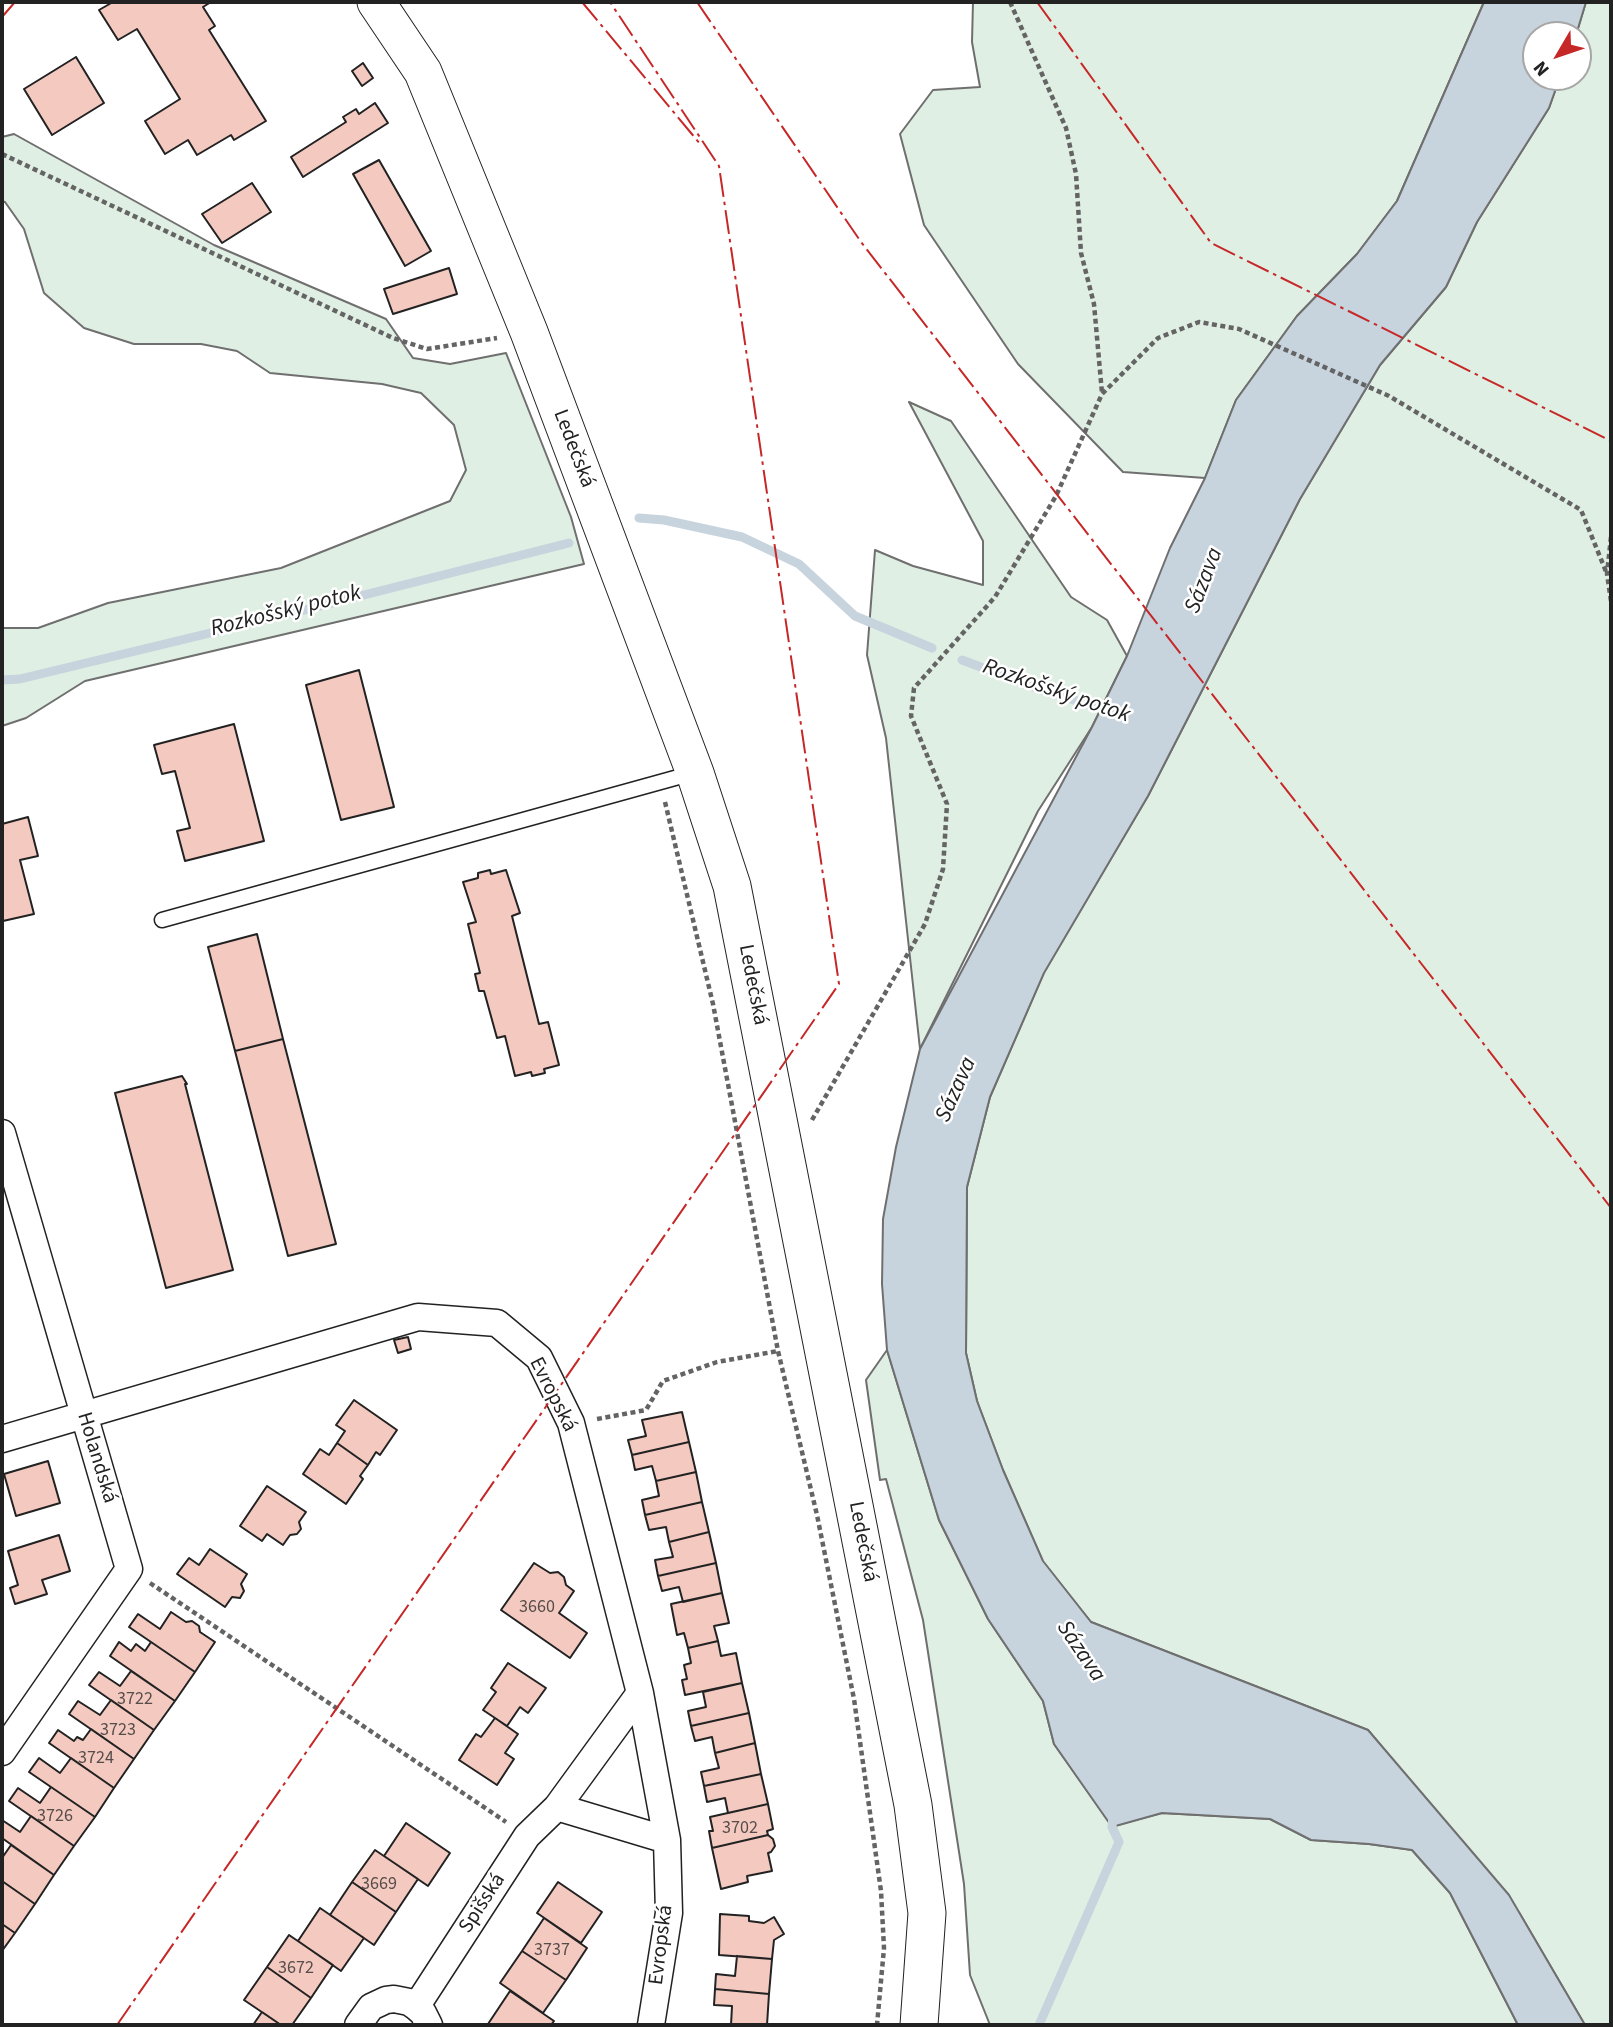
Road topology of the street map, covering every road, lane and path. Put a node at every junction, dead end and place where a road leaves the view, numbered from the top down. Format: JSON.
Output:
{"nodes":[{"id":1,"x":376,"y":2,"type":"edge"},
{"id":2,"x":1010,"y":2,"type":"edge"},
{"id":3,"x":2,"y":155,"type":"edge"},
{"id":4,"x":529,"y":332,"type":"junction"},
{"id":5,"x":1102,"y":394,"type":"junction"},
{"id":6,"x":1611,"y":537,"type":"edge"},
{"id":7,"x":1607,"y":574,"type":"junction"},
{"id":8,"x":1611,"y":601,"type":"edge"},
{"id":9,"x":678,"y":778,"type":"junction"},
{"id":10,"x":162,"y":920,"type":"dead end"},
{"id":11,"x":2,"y":1133,"type":"edge"},
{"id":12,"x":788,"y":1163,"type":"junction"},
{"id":13,"x":778,"y":1351,"type":"junction"},
{"id":14,"x":83,"y":1415,"type":"junction"},
{"id":15,"x":571,"y":1423,"type":"junction"},
{"id":16,"x":2,"y":1439,"type":"edge"},
{"id":17,"x":129,"y":1569,"type":"junction"},
{"id":18,"x":640,"y":1693,"type":"junction"},
{"id":19,"x":2,"y":1752,"type":"edge"},
{"id":20,"x":557,"y":1807,"type":"junction"},
{"id":21,"x":527,"y":1836,"type":"junction"},
{"id":22,"x":667,"y":1840,"type":"junction"},
{"id":23,"x":423,"y":2016,"type":"edge"},
{"id":24,"x":358,"y":2025,"type":"edge"},
{"id":25,"x":651,"y":2025,"type":"edge"},
{"id":26,"x":877,"y":2025,"type":"edge"},
{"id":27,"x":919,"y":2025,"type":"edge"}],
"edges":[{"from":1,"to":4,"type":"main road","name":"Ledečská"},
{"from":2,"to":5,"type":"path"},
{"from":3,"to":4,"type":"path"},
{"from":4,"to":9,"type":"main road","name":"Ledečská"},
{"from":5,"to":7,"type":"path"},
{"from":5,"to":12,"type":"path"},
{"from":6,"to":7,"type":"path"},
{"from":7,"to":8,"type":"path"},
{"from":9,"to":10,"type":"lane"},
{"from":9,"to":12,"type":"main road","name":"Ledečská"},
{"from":9,"to":13,"type":"path"},
{"from":11,"to":14,"type":"street","name":"Holandská"},
{"from":12,"to":27,"type":"main road","name":"Ledečská"},
{"from":13,"to":15,"type":"path"},
{"from":13,"to":26,"type":"path"},
{"from":14,"to":15,"type":"street","name":"Evropská"},
{"from":14,"to":16,"type":"street","name":"Evropská"},
{"from":14,"to":17,"type":"street","name":"Holandská"},
{"from":15,"to":18,"type":"street","name":"Evropská"},
{"from":17,"to":19,"type":"street"},
{"from":17,"to":21,"type":"path"},
{"from":18,"to":20,"type":"street","name":"Spišská"},
{"from":18,"to":22,"type":"street","name":"Evropská"},
{"from":20,"to":21,"type":"street","name":"Spišská"},
{"from":20,"to":22,"type":"street"},
{"from":21,"to":23,"type":"street","name":"Spišská"},
{"from":22,"to":25,"type":"street","name":"Evropská"},
{"from":23,"to":24,"type":"street","name":"Spišská"}]}
